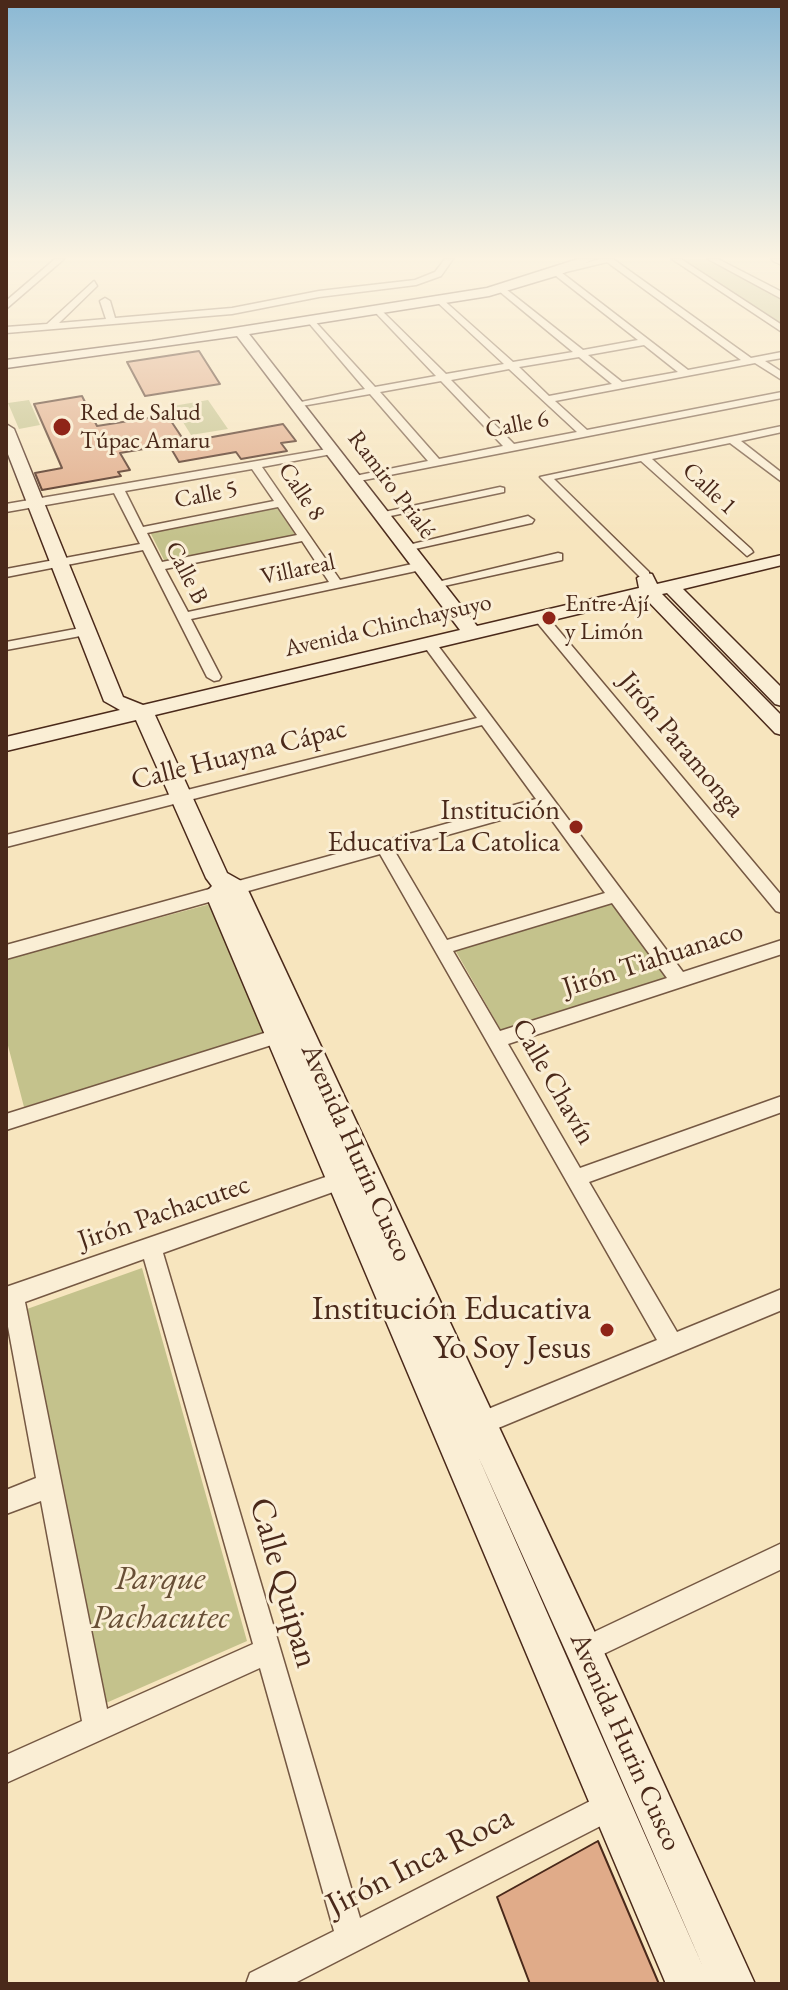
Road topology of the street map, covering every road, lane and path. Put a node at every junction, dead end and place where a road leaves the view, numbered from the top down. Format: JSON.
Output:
{"nodes":[{"id":1,"x":100,"y":352,"type":"edge"},
{"id":2,"x":256,"y":352,"type":"edge"},
{"id":3,"x":339,"y":352,"type":"edge"},
{"id":4,"x":418,"y":352,"type":"edge"},
{"id":5,"x":497,"y":352,"type":"edge"},
{"id":6,"x":587,"y":352,"type":"edge"},
{"id":7,"x":658,"y":352,"type":"edge"},
{"id":8,"x":741,"y":352,"type":"edge"},
{"id":9,"x":580,"y":353,"type":"junction"},
{"id":10,"x":782,"y":355,"type":"edge"},
{"id":11,"x":753,"y":360,"type":"junction"},
{"id":12,"x":6,"y":362,"type":"edge"},
{"id":13,"x":512,"y":365,"type":"junction"},
{"id":14,"x":686,"y":373,"type":"junction"},
{"id":15,"x":782,"y":377,"type":"edge"},
{"id":16,"x":443,"y":378,"type":"junction"},
{"id":17,"x":619,"y":385,"type":"junction"},
{"id":18,"x":372,"y":390,"type":"junction"},
{"id":19,"x":782,"y":395,"type":"edge"},
{"id":20,"x":548,"y":399,"type":"junction"},
{"id":21,"x":296,"y":404,"type":"junction"},
{"id":22,"x":782,"y":429,"type":"edge"},
{"id":23,"x":585,"y":434,"type":"junction"},
{"id":24,"x":7,"y":436,"type":"edge"},
{"id":25,"x":732,"y":439,"type":"junction"},
{"id":26,"x":511,"y":448,"type":"junction"},
{"id":27,"x":333,"y":451,"type":"junction"},
{"id":28,"x":643,"y":457,"type":"junction"},
{"id":29,"x":436,"y":463,"type":"junction"},
{"id":30,"x":255,"y":465,"type":"junction"},
{"id":31,"x":354,"y":479,"type":"junction"},
{"id":32,"x":782,"y":479,"type":"edge"},
{"id":33,"x":118,"y":489,"type":"junction"},
{"id":34,"x":500,"y":490,"type":"dead end"},
{"id":35,"x":35,"y":503,"type":"junction"},
{"id":36,"x":281,"y":503,"type":"junction"},
{"id":37,"x":6,"y":508,"type":"edge"},
{"id":38,"x":381,"y":514,"type":"junction"},
{"id":39,"x":528,"y":520,"type":"dead end"},
{"id":40,"x":139,"y":531,"type":"junction"},
{"id":41,"x":305,"y":537,"type":"junction"},
{"id":42,"x":782,"y":544,"type":"edge"},
{"id":43,"x":147,"y":546,"type":"junction"},
{"id":44,"x":406,"y":547,"type":"junction"},
{"id":45,"x":747,"y":552,"type":"junction"},
{"id":46,"x":558,"y":557,"type":"dead end"},
{"id":47,"x":782,"y":560,"type":"edge"},
{"id":48,"x":59,"y":563,"type":"junction"},
{"id":49,"x":421,"y":566,"type":"junction"},
{"id":50,"x":158,"y":567,"type":"junction"},
{"id":51,"x":6,"y":573,"type":"edge"},
{"id":52,"x":337,"y":584,"type":"junction"},
{"id":53,"x":435,"y":584,"type":"junction"},
{"id":54,"x":654,"y":584,"type":"junction"},
{"id":55,"x":184,"y":617,"type":"junction"},
{"id":56,"x":540,"y":617,"type":"junction"},
{"id":57,"x":467,"y":626,"type":"junction"},
{"id":58,"x":86,"y":631,"type":"junction"},
{"id":59,"x":428,"y":642,"type":"junction"},
{"id":60,"x":6,"y":646,"type":"edge"},
{"id":61,"x":214,"y":677,"type":"junction"},
{"id":62,"x":782,"y":700,"type":"edge"},
{"id":63,"x":128,"y":706,"type":"junction"},
{"id":64,"x":486,"y":720,"type":"junction"},
{"id":65,"x":6,"y":725,"type":"edge"},
{"id":66,"x":782,"y":728,"type":"edge"},
{"id":67,"x":6,"y":744,"type":"edge"},
{"id":68,"x":182,"y":797,"type":"junction"},
{"id":69,"x":546,"y":802,"type":"junction"},
{"id":70,"x":6,"y":841,"type":"edge"},
{"id":71,"x":384,"y":847,"type":"junction"},
{"id":72,"x":226,"y":891,"type":"junction"},
{"id":73,"x":616,"y":896,"type":"junction"},
{"id":74,"x":782,"y":907,"type":"edge"},
{"id":75,"x":782,"y":947,"type":"edge"},
{"id":76,"x":443,"y":948,"type":"junction"},
{"id":77,"x":6,"y":952,"type":"edge"},
{"id":78,"x":679,"y":981,"type":"junction"},
{"id":79,"x":277,"y":1036,"type":"junction"},
{"id":80,"x":496,"y":1040,"type":"junction"},
{"id":81,"x":782,"y":1104,"type":"edge"},
{"id":82,"x":6,"y":1122,"type":"edge"},
{"id":83,"x":576,"y":1178,"type":"junction"},
{"id":84,"x":340,"y":1181,"type":"junction"},
{"id":85,"x":151,"y":1247,"type":"junction"},
{"id":86,"x":10,"y":1297,"type":"edge"},
{"id":87,"x":782,"y":1299,"type":"edge"},
{"id":88,"x":672,"y":1345,"type":"junction"},
{"id":89,"x":479,"y":1424,"type":"junction"},
{"id":90,"x":50,"y":1485,"type":"junction"},
{"id":91,"x":6,"y":1502,"type":"edge"},
{"id":92,"x":782,"y":1556,"type":"edge"},
{"id":93,"x":584,"y":1650,"type":"junction"},
{"id":94,"x":267,"y":1651,"type":"junction"},
{"id":95,"x":97,"y":1728,"type":"junction"},
{"id":96,"x":6,"y":1769,"type":"edge"},
{"id":97,"x":612,"y":1805,"type":"junction"},
{"id":98,"x":351,"y":1938,"type":"junction"},
{"id":99,"x":261,"y":1984,"type":"edge"},
{"id":100,"x":688,"y":1984,"type":"edge"},
{"id":101,"x":733,"y":1984,"type":"edge"}],
"edges":[{"from":1,"to":12,"type":"street"},
{"from":2,"to":21,"type":"street","name":"Ramiro Prialé"},
{"from":3,"to":18,"type":"street"},
{"from":4,"to":16,"type":"street"},
{"from":5,"to":13,"type":"street"},
{"from":6,"to":9,"type":"street"},
{"from":7,"to":14,"type":"street"},
{"from":8,"to":11,"type":"street"},
{"from":9,"to":13,"type":"street"},
{"from":9,"to":17,"type":"street"},
{"from":10,"to":11,"type":"street"},
{"from":11,"to":14,"type":"street"},
{"from":11,"to":15,"type":"street"},
{"from":13,"to":16,"type":"street"},
{"from":13,"to":20,"type":"street"},
{"from":14,"to":17,"type":"street"},
{"from":16,"to":18,"type":"street"},
{"from":16,"to":26,"type":"street"},
{"from":17,"to":20,"type":"street"},
{"from":18,"to":21,"type":"street"},
{"from":18,"to":29,"type":"street"},
{"from":19,"to":23,"type":"street","name":"Calle 6"},
{"from":20,"to":23,"type":"street"},
{"from":21,"to":27,"type":"street","name":"Ramiro Prialé"},
{"from":22,"to":25,"type":"street"},
{"from":23,"to":26,"type":"street","name":"Calle 6"},
{"from":24,"to":35,"type":"street","name":"Avenida Hurin Cusco"},
{"from":25,"to":28,"type":"street"},
{"from":25,"to":32,"type":"street"},
{"from":26,"to":29,"type":"street","name":"Calle 6"},
{"from":27,"to":30,"type":"street"},
{"from":27,"to":31,"type":"street","name":"Ramiro Prialé"},
{"from":28,"to":45,"type":"street","name":"Calle 1"},
{"from":28,"to":54,"type":"street"},
{"from":29,"to":31,"type":"street","name":"Calle 6"},
{"from":30,"to":33,"type":"street"},
{"from":30,"to":36,"type":"street","name":"Calle 8"},
{"from":31,"to":38,"type":"street","name":"Ramiro Prialé"},
{"from":33,"to":35,"type":"street"},
{"from":33,"to":40,"type":"street","name":"Calle B"},
{"from":34,"to":38,"type":"street"},
{"from":35,"to":37,"type":"street"},
{"from":35,"to":48,"type":"street","name":"Avenida Hurin Cusco"},
{"from":36,"to":40,"type":"street","name":"Calle 5"},
{"from":36,"to":41,"type":"street","name":"Calle 8"},
{"from":38,"to":44,"type":"street","name":"Ramiro Prialé"},
{"from":39,"to":44,"type":"street"},
{"from":40,"to":43,"type":"street","name":"Calle B"},
{"from":41,"to":50,"type":"street"},
{"from":41,"to":52,"type":"street","name":"Calle 8"},
{"from":42,"to":45,"type":"street","name":"Avenida Chinchaysuyo"},
{"from":43,"to":48,"type":"street"},
{"from":43,"to":50,"type":"street","name":"Calle B"},
{"from":44,"to":49,"type":"street","name":"Ramiro Prialé"},
{"from":45,"to":54,"type":"street","name":"Avenida Chinchaysuyo"},
{"from":46,"to":53,"type":"street"},
{"from":47,"to":54,"type":"street","name":"Avenida Chinchaysuyo"},
{"from":48,"to":51,"type":"street"},
{"from":48,"to":58,"type":"street","name":"Avenida Hurin Cusco"},
{"from":49,"to":52,"type":"street","name":"Villareal"},
{"from":49,"to":53,"type":"street","name":"Ramiro Prialé"},
{"from":50,"to":55,"type":"street","name":"Calle B"},
{"from":52,"to":55,"type":"street","name":"Villareal"},
{"from":53,"to":57,"type":"street","name":"Ramiro Prialé"},
{"from":54,"to":56,"type":"street","name":"Avenida Chinchaysuyo"},
{"from":54,"to":57,"type":"street","name":"Avenida Chinchaysuyo"},
{"from":54,"to":62,"type":"street"},
{"from":54,"to":66,"type":"street"},
{"from":55,"to":61,"type":"street","name":"Calle B"},
{"from":56,"to":57,"type":"street","name":"Avenida Chinchaysuyo"},
{"from":56,"to":74,"type":"street","name":"Jirón Paramonga"},
{"from":57,"to":59,"type":"street","name":"Avenida Chinchaysuyo"},
{"from":57,"to":61,"type":"street","name":"Avenida Chinchaysuyo"},
{"from":58,"to":60,"type":"street"},
{"from":58,"to":63,"type":"street","name":"Avenida Hurin Cusco"},
{"from":59,"to":63,"type":"street","name":"Avenida Chinchaysuyo"},
{"from":59,"to":64,"type":"street"},
{"from":61,"to":63,"type":"street","name":"Avenida Chinchaysuyo"},
{"from":63,"to":65,"type":"street","name":"Avenida Chinchaysuyo"},
{"from":63,"to":67,"type":"street","name":"Avenida Chinchaysuyo"},
{"from":63,"to":68,"type":"street","name":"Avenida Hurin Cusco"},
{"from":64,"to":68,"type":"street","name":"Calle Huayna Cápac"},
{"from":64,"to":69,"type":"street"},
{"from":68,"to":70,"type":"street","name":"Calle Huayna Cápac"},
{"from":68,"to":72,"type":"street","name":"Avenida Hurin Cusco"},
{"from":69,"to":71,"type":"street"},
{"from":69,"to":73,"type":"street"},
{"from":71,"to":72,"type":"street"},
{"from":71,"to":76,"type":"street","name":"Calle Chavín"},
{"from":72,"to":77,"type":"street"},
{"from":72,"to":79,"type":"street","name":"Avenida Hurin Cusco"},
{"from":72,"to":89,"type":"street","name":"Avenida Hurin Cusco"},
{"from":73,"to":76,"type":"street"},
{"from":73,"to":78,"type":"street"},
{"from":75,"to":78,"type":"street","name":"Jirón Tiahuanaco"},
{"from":76,"to":80,"type":"street","name":"Calle Chavín"},
{"from":78,"to":80,"type":"street","name":"Jirón Tiahuanaco"},
{"from":79,"to":82,"type":"street"},
{"from":79,"to":84,"type":"street","name":"Avenida Hurin Cusco"},
{"from":80,"to":83,"type":"street","name":"Calle Chavín"},
{"from":81,"to":83,"type":"street"},
{"from":83,"to":88,"type":"street","name":"Calle Chavín"},
{"from":84,"to":85,"type":"street","name":"Jirón Pachacutec"},
{"from":84,"to":97,"type":"street","name":"Avenida Hurin Cusco"},
{"from":85,"to":86,"type":"street","name":"Jirón Pachacutec"},
{"from":85,"to":94,"type":"street","name":"Calle Quipan"},
{"from":86,"to":90,"type":"street"},
{"from":87,"to":88,"type":"street"},
{"from":88,"to":89,"type":"street"},
{"from":89,"to":93,"type":"street","name":"Avenida Hurin Cusco"},
{"from":90,"to":91,"type":"street"},
{"from":90,"to":95,"type":"street"},
{"from":92,"to":93,"type":"street"},
{"from":93,"to":101,"type":"street","name":"Avenida Hurin Cusco"},
{"from":94,"to":95,"type":"street"},
{"from":94,"to":98,"type":"street","name":"Calle Quipan"},
{"from":95,"to":96,"type":"street"},
{"from":97,"to":98,"type":"street","name":"Jirón Inca Roca"},
{"from":97,"to":100,"type":"street","name":"Avenida Hurin Cusco"},
{"from":98,"to":99,"type":"street","name":"Jirón Inca Roca"}]}
